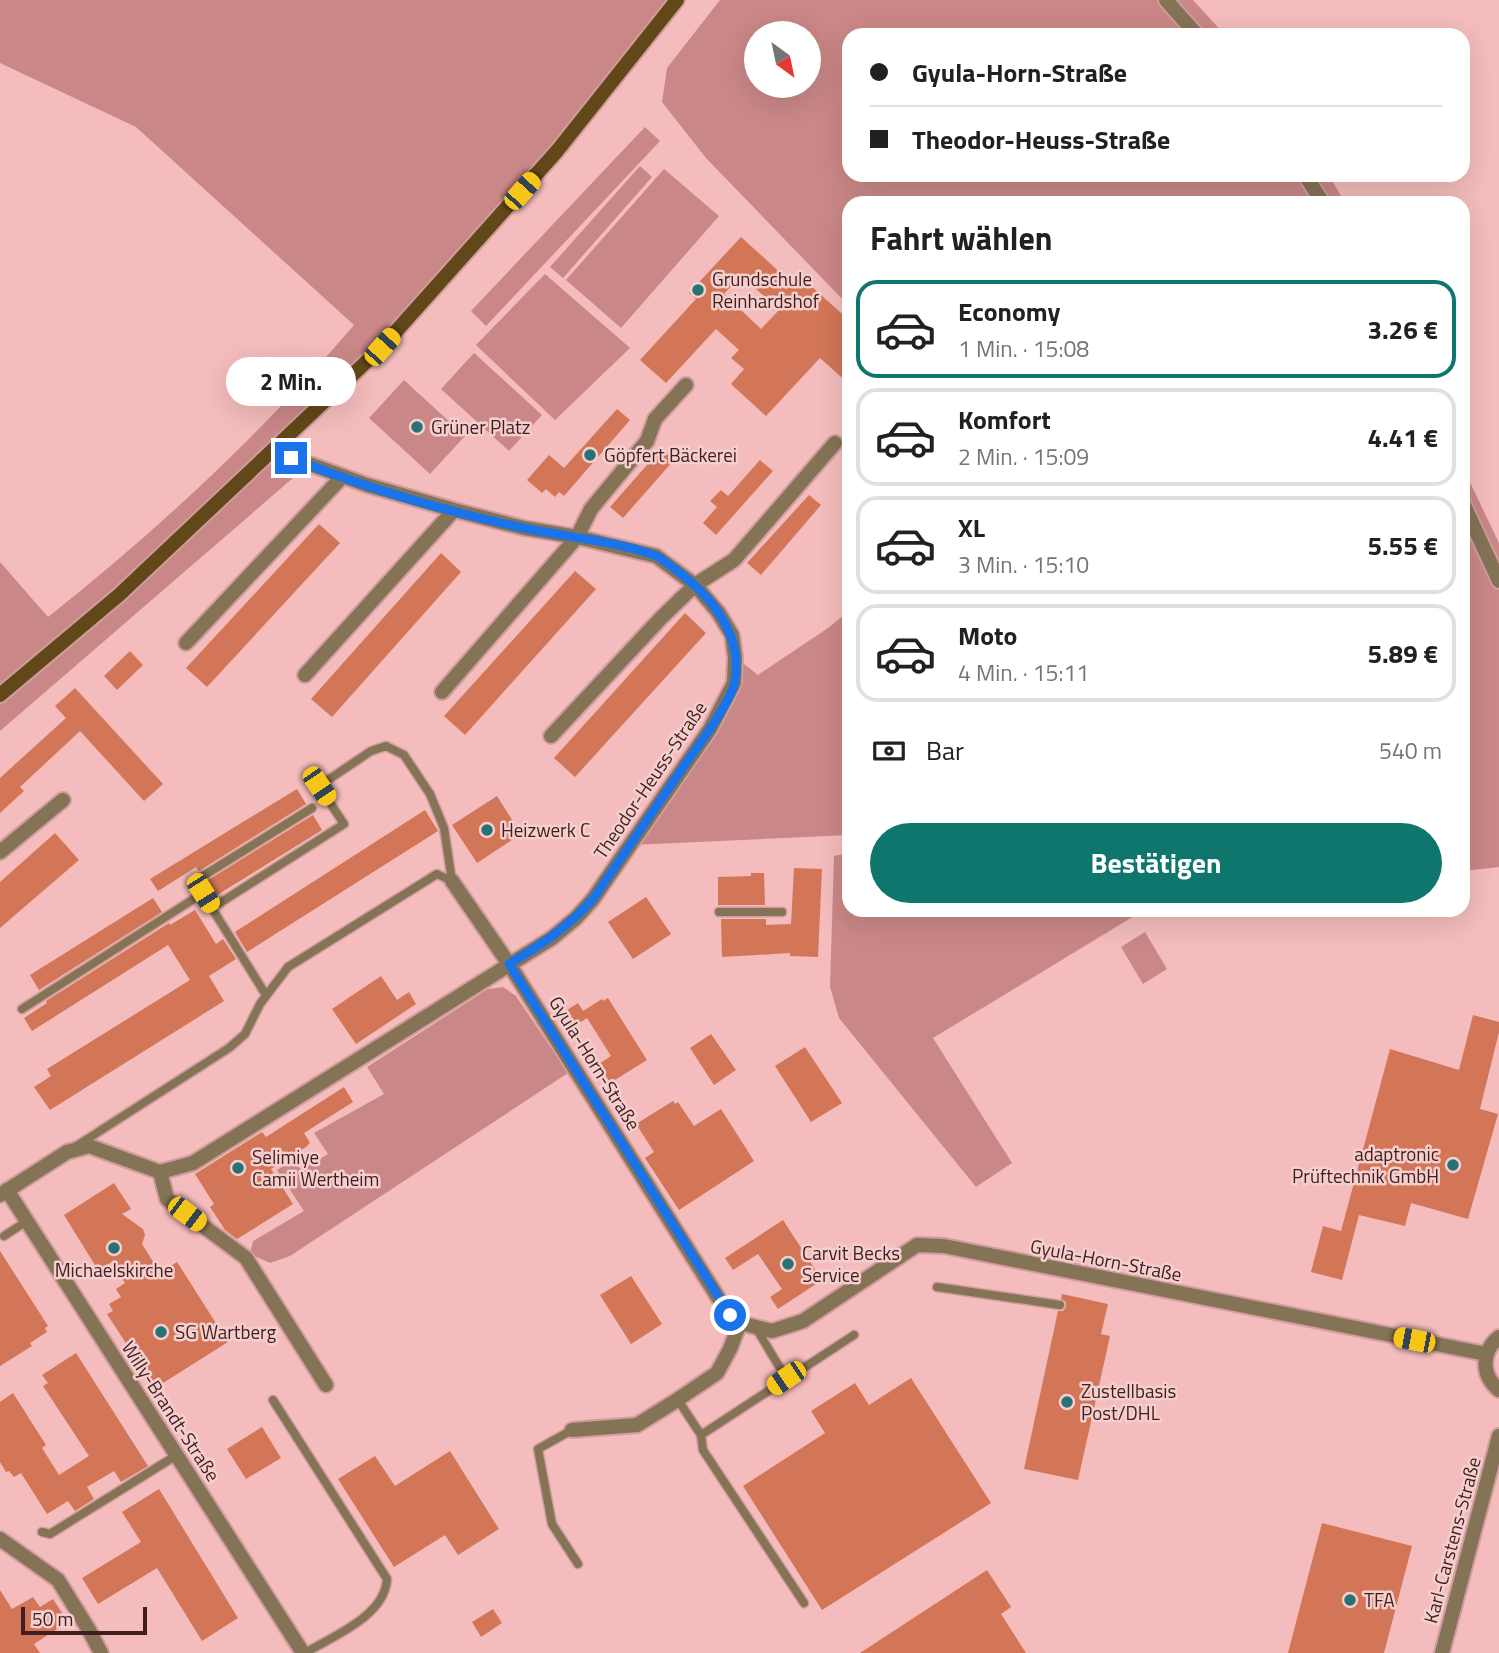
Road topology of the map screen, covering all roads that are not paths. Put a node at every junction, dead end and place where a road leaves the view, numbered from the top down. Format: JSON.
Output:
{"nodes":[{"id":1,"x":677,"y":0,"type":"edge"},
{"id":2,"x":1166,"y":0,"type":"edge"},
{"id":3,"x":1191,"y":28,"type":"edge"},
{"id":4,"x":686,"y":385,"type":"dead end"},
{"id":5,"x":835,"y":443,"type":"dead end"},
{"id":6,"x":274,"y":451,"type":"junction"},
{"id":7,"x":343,"y":476,"type":"junction"},
{"id":8,"x":454,"y":510,"type":"junction"},
{"id":9,"x":1470,"y":518,"type":"edge"},
{"id":10,"x":577,"y":537,"type":"junction"},
{"id":11,"x":1499,"y":581,"type":"edge"},
{"id":12,"x":695,"y":584,"type":"junction"},
{"id":13,"x":186,"y":643,"type":"dead end"},
{"id":14,"x":304,"y":675,"type":"dead end"},
{"id":15,"x":442,"y":692,"type":"dead end"},
{"id":16,"x":0,"y":695,"type":"edge"},
{"id":17,"x":551,"y":736,"type":"dead end"},
{"id":18,"x":63,"y":800,"type":"dead end"},
{"id":19,"x":312,"y":808,"type":"dead end"},
{"id":20,"x":0,"y":852,"type":"edge"},
{"id":21,"x":452,"y":881,"type":"junction"},
{"id":22,"x":203,"y":893,"type":"junction"},
{"id":23,"x":212,"y":908,"type":"junction"},
{"id":24,"x":719,"y":912,"type":"dead end"},
{"id":25,"x":782,"y":912,"type":"dead end"},
{"id":26,"x":509,"y":964,"type":"junction"},
{"id":27,"x":266,"y":995,"type":"junction"},
{"id":28,"x":22,"y":1009,"type":"dead end"},
{"id":29,"x":67,"y":1152,"type":"junction"},
{"id":30,"x":160,"y":1172,"type":"junction"},
{"id":31,"x":4,"y":1192,"type":"edge"},
{"id":32,"x":27,"y":1222,"type":"junction"},
{"id":33,"x":4,"y":1236,"type":"dead end"},
{"id":34,"x":937,"y":1287,"type":"dead end"},
{"id":35,"x":1060,"y":1305,"type":"dead end"},
{"id":36,"x":740,"y":1323,"type":"junction"},
{"id":37,"x":755,"y":1328,"type":"junction"},
{"id":38,"x":854,"y":1335,"type":"dead end"},
{"id":39,"x":1499,"y":1337,"type":"edge"},
{"id":40,"x":1486,"y":1354,"type":"junction"},
{"id":41,"x":786,"y":1378,"type":"junction"},
{"id":42,"x":326,"y":1385,"type":"dead end"},
{"id":43,"x":1499,"y":1390,"type":"edge"},
{"id":44,"x":678,"y":1399,"type":"junction"},
{"id":45,"x":273,"y":1400,"type":"dead end"},
{"id":46,"x":572,"y":1430,"type":"joint"},
{"id":47,"x":701,"y":1435,"type":"junction"},
{"id":48,"x":1499,"y":1436,"type":"edge"},
{"id":49,"x":177,"y":1455,"type":"junction"},
{"id":50,"x":42,"y":1532,"type":"dead end"},
{"id":51,"x":0,"y":1539,"type":"edge"},
{"id":52,"x":578,"y":1564,"type":"dead end"},
{"id":53,"x":804,"y":1602,"type":"dead end"},
{"id":54,"x":101,"y":1653,"type":"edge"},
{"id":55,"x":304,"y":1653,"type":"edge"},
{"id":56,"x":1442,"y":1653,"type":"edge"}],
"edges":[{"from":1,"to":6,"type":"main road"},
{"from":2,"to":3,"type":"street"},
{"from":4,"to":10,"type":"street"},
{"from":5,"to":12,"type":"street"},
{"from":6,"to":7,"type":"street","name":"Theodor-Heuss-Straße"},
{"from":6,"to":16,"type":"main road"},
{"from":7,"to":8,"type":"street","name":"Theodor-Heuss-Straße"},
{"from":7,"to":13,"type":"street"},
{"from":8,"to":10,"type":"street","name":"Theodor-Heuss-Straße"},
{"from":8,"to":14,"type":"street"},
{"from":9,"to":11,"type":"street"},
{"from":10,"to":12,"type":"street","name":"Theodor-Heuss-Straße"},
{"from":10,"to":15,"type":"street"},
{"from":12,"to":17,"type":"street"},
{"from":12,"to":26,"type":"street","name":"Theodor-Heuss-Straße"},
{"from":18,"to":20,"type":"street"},
{"from":19,"to":22,"type":"lane"},
{"from":21,"to":23,"type":"lane"},
{"from":21,"to":26,"type":"street"},
{"from":21,"to":27,"type":"lane"},
{"from":22,"to":23,"type":"lane"},
{"from":22,"to":28,"type":"lane"},
{"from":23,"to":27,"type":"lane"},
{"from":24,"to":25,"type":"lane"},
{"from":26,"to":30,"type":"street","name":"Theodor-Heuss-Straße"},
{"from":26,"to":36,"type":"street","name":"Gyula-Horn-Straße"},
{"from":27,"to":29,"type":"lane"},
{"from":29,"to":30,"type":"street"},
{"from":29,"to":31,"type":"street"},
{"from":30,"to":42,"type":"street"},
{"from":31,"to":32,"type":"street","name":"Willy-Brandt-Straße"},
{"from":32,"to":33,"type":"lane"},
{"from":32,"to":49,"type":"street","name":"Willy-Brandt-Straße"},
{"from":34,"to":35,"type":"lane"},
{"from":36,"to":37,"type":"street","name":"Gyula-Horn-Straße"},
{"from":36,"to":44,"type":"street"},
{"from":37,"to":40,"type":"street","name":"Gyula-Horn-Straße"},
{"from":37,"to":41,"type":"lane"},
{"from":38,"to":41,"type":"lane"},
{"from":39,"to":40,"type":"street"},
{"from":40,"to":43,"type":"street"},
{"from":41,"to":47,"type":"lane"},
{"from":44,"to":46,"type":"street"},
{"from":44,"to":47,"type":"lane"},
{"from":45,"to":55,"type":"lane"},
{"from":46,"to":52,"type":"lane"},
{"from":47,"to":53,"type":"lane"},
{"from":48,"to":56,"type":"street","name":"Karl-Carstens-Straße"},
{"from":49,"to":50,"type":"lane"},
{"from":49,"to":55,"type":"street","name":"Willy-Brandt-Straße"},
{"from":51,"to":54,"type":"street"}]}
